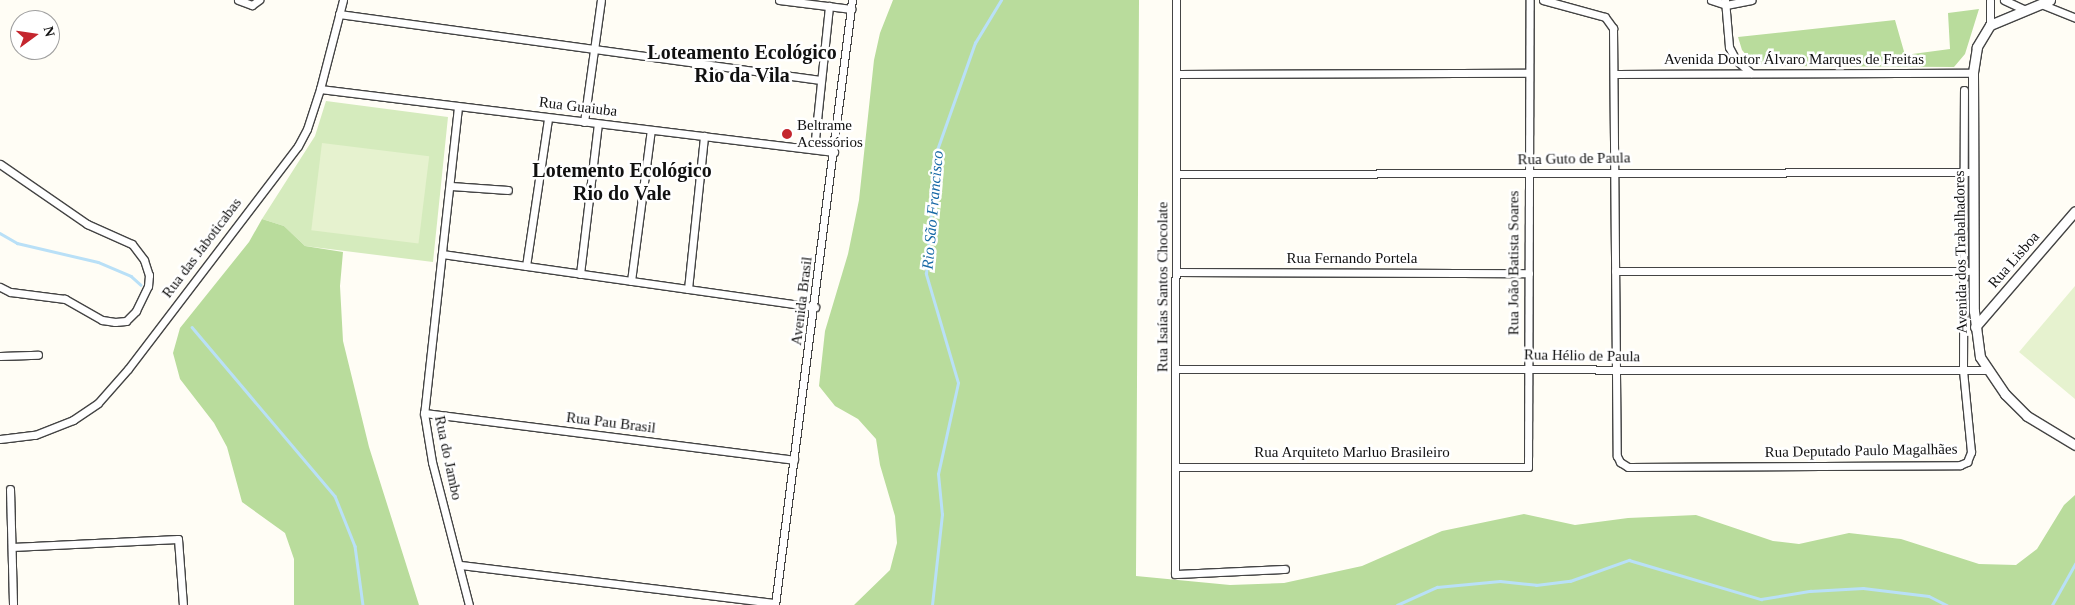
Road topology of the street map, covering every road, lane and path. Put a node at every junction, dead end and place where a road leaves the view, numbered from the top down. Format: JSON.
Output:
{"nodes":[{"id":1,"x":238,"y":0,"type":"edge"},
{"id":2,"x":259,"y":0,"type":"edge"},
{"id":3,"x":344,"y":0,"type":"edge"},
{"id":4,"x":600,"y":0,"type":"edge"},
{"id":5,"x":778,"y":0,"type":"edge"},
{"id":6,"x":852,"y":0,"type":"edge"},
{"id":7,"x":1176,"y":0,"type":"edge"},
{"id":8,"x":1530,"y":0,"type":"edge"},
{"id":9,"x":1544,"y":0,"type":"edge"},
{"id":10,"x":1711,"y":0,"type":"edge"},
{"id":11,"x":1752,"y":0,"type":"edge"},
{"id":12,"x":1990,"y":0,"type":"edge"},
{"id":13,"x":2004,"y":0,"type":"edge"},
{"id":14,"x":1726,"y":2,"type":"edge"},
{"id":15,"x":2046,"y":2,"type":"edge"},
{"id":16,"x":829,"y":6,"type":"junction"},
{"id":17,"x":851,"y":9,"type":"junction"},
{"id":18,"x":2025,"y":10,"type":"junction"},
{"id":19,"x":339,"y":14,"type":"junction"},
{"id":20,"x":2075,"y":18,"type":"edge"},
{"id":21,"x":1990,"y":25,"type":"junction"},
{"id":22,"x":594,"y":50,"type":"junction"},
{"id":23,"x":1528,"y":73,"type":"junction"},
{"id":24,"x":1751,"y":73,"type":"junction"},
{"id":25,"x":1973,"y":73,"type":"junction"},
{"id":26,"x":1176,"y":74,"type":"junction"},
{"id":27,"x":1615,"y":74,"type":"junction"},
{"id":28,"x":821,"y":80,"type":"junction"},
{"id":29,"x":320,"y":89,"type":"junction"},
{"id":30,"x":1964,"y":90,"type":"dead end"},
{"id":31,"x":458,"y":107,"type":"junction"},
{"id":32,"x":548,"y":118,"type":"junction"},
{"id":33,"x":584,"y":122,"type":"junction"},
{"id":34,"x":598,"y":124,"type":"junction"},
{"id":35,"x":651,"y":130,"type":"junction"},
{"id":36,"x":704,"y":136,"type":"junction"},
{"id":37,"x":814,"y":149,"type":"junction"},
{"id":38,"x":834,"y":152,"type":"junction"},
{"id":39,"x":0,"y":164,"type":"edge"},
{"id":40,"x":1616,"y":172,"type":"junction"},
{"id":41,"x":1968,"y":172,"type":"junction"},
{"id":42,"x":1528,"y":173,"type":"junction"},
{"id":43,"x":1176,"y":174,"type":"junction"},
{"id":44,"x":452,"y":186,"type":"junction"},
{"id":45,"x":508,"y":190,"type":"dead end"},
{"id":46,"x":2075,"y":211,"type":"edge"},
{"id":47,"x":442,"y":254,"type":"junction"},
{"id":48,"x":526,"y":266,"type":"junction"},
{"id":49,"x":1615,"y":271,"type":"junction"},
{"id":50,"x":1969,"y":271,"type":"junction"},
{"id":51,"x":1176,"y":272,"type":"junction"},
{"id":52,"x":1529,"y":273,"type":"junction"},
{"id":53,"x":580,"y":274,"type":"junction"},
{"id":54,"x":631,"y":281,"type":"junction"},
{"id":55,"x":0,"y":287,"type":"edge"},
{"id":56,"x":688,"y":289,"type":"junction"},
{"id":57,"x":815,"y":307,"type":"junction"},
{"id":58,"x":1975,"y":327,"type":"junction"},
{"id":59,"x":38,"y":355,"type":"dead end"},
{"id":60,"x":0,"y":356,"type":"edge"},
{"id":61,"x":1528,"y":368,"type":"junction"},
{"id":62,"x":1177,"y":369,"type":"junction"},
{"id":63,"x":1615,"y":370,"type":"junction"},
{"id":64,"x":1963,"y":370,"type":"junction"},
{"id":65,"x":1987,"y":370,"type":"junction"},
{"id":66,"x":424,"y":413,"type":"junction"},
{"id":67,"x":0,"y":439,"type":"edge"},
{"id":68,"x":2075,"y":445,"type":"edge"},
{"id":69,"x":794,"y":460,"type":"junction"},
{"id":70,"x":1176,"y":467,"type":"junction"},
{"id":71,"x":1528,"y":467,"type":"joint"},
{"id":72,"x":10,"y":489,"type":"dead end"},
{"id":73,"x":12,"y":547,"type":"junction"},
{"id":74,"x":460,"y":565,"type":"junction"},
{"id":75,"x":1285,"y":569,"type":"dead end"},
{"id":76,"x":775,"y":604,"type":"edge"},
{"id":77,"x":13,"y":605,"type":"edge"},
{"id":78,"x":183,"y":605,"type":"edge"},
{"id":79,"x":469,"y":605,"type":"edge"}],
"edges":[{"from":1,"to":2,"type":"street"},
{"from":3,"to":19,"type":"street","name":"Rua das Jaboticabas"},
{"from":4,"to":22,"type":"street"},
{"from":5,"to":16,"type":"street"},
{"from":6,"to":17,"type":"street","name":"Avenida Brasil"},
{"from":7,"to":26,"type":"street","name":"Rua Isaías Santos Chocolate"},
{"from":8,"to":23,"type":"street","name":"Rua João Batista Soares"},
{"from":9,"to":27,"type":"street"},
{"from":10,"to":14,"type":"street"},
{"from":11,"to":14,"type":"street"},
{"from":12,"to":21,"type":"street"},
{"from":13,"to":18,"type":"street"},
{"from":14,"to":24,"type":"street"},
{"from":15,"to":18,"type":"street"},
{"from":15,"to":20,"type":"street"},
{"from":16,"to":17,"type":"street"},
{"from":16,"to":28,"type":"street"},
{"from":17,"to":38,"type":"street","name":"Avenida Brasil"},
{"from":18,"to":21,"type":"street"},
{"from":19,"to":22,"type":"street"},
{"from":19,"to":29,"type":"street","name":"Rua das Jaboticabas"},
{"from":21,"to":25,"type":"street","name":"Avenida dos Trabalhadores"},
{"from":22,"to":28,"type":"street"},
{"from":22,"to":33,"type":"street"},
{"from":23,"to":26,"type":"street"},
{"from":23,"to":42,"type":"street","name":"Rua João Batista Soares"},
{"from":24,"to":25,"type":"street","name":"Avenida Doutor Álvaro Marques de Freitas"},
{"from":24,"to":27,"type":"street","name":"Avenida Doutor Álvaro Marques de Freitas"},
{"from":25,"to":41,"type":"street","name":"Avenida dos Trabalhadores"},
{"from":26,"to":43,"type":"street","name":"Rua Isaías Santos Chocolate"},
{"from":27,"to":40,"type":"street"},
{"from":28,"to":37,"type":"street"},
{"from":29,"to":31,"type":"street","name":"Rua Guaiuba"},
{"from":29,"to":67,"type":"street","name":"Rua das Jaboticabas"},
{"from":30,"to":41,"type":"street"},
{"from":31,"to":32,"type":"street","name":"Rua Guaiuba"},
{"from":31,"to":44,"type":"street","name":"Rua do Jambo"},
{"from":32,"to":33,"type":"street","name":"Rua Guaiuba"},
{"from":32,"to":48,"type":"street"},
{"from":33,"to":34,"type":"street","name":"Rua Guaiuba"},
{"from":34,"to":35,"type":"street","name":"Rua Guaiuba"},
{"from":34,"to":53,"type":"street"},
{"from":35,"to":36,"type":"street","name":"Rua Guaiuba"},
{"from":35,"to":54,"type":"street"},
{"from":36,"to":37,"type":"street","name":"Rua Guaiuba"},
{"from":36,"to":56,"type":"street"},
{"from":37,"to":38,"type":"street","name":"Rua Guaiuba"},
{"from":38,"to":57,"type":"street","name":"Avenida Brasil"},
{"from":39,"to":55,"type":"street"},
{"from":40,"to":41,"type":"street","name":"Rua Guto de Paula"},
{"from":40,"to":42,"type":"street","name":"Rua Guto de Paula"},
{"from":40,"to":49,"type":"street"},
{"from":41,"to":50,"type":"street","name":"Avenida dos Trabalhadores"},
{"from":42,"to":43,"type":"street","name":"Rua Guto de Paula"},
{"from":42,"to":52,"type":"street","name":"Rua João Batista Soares"},
{"from":43,"to":51,"type":"street","name":"Rua Isaías Santos Chocolate"},
{"from":44,"to":45,"type":"street"},
{"from":44,"to":47,"type":"street","name":"Rua do Jambo"},
{"from":46,"to":58,"type":"street","name":"Rua Lisboa"},
{"from":47,"to":48,"type":"street"},
{"from":47,"to":66,"type":"street","name":"Rua do Jambo"},
{"from":48,"to":53,"type":"street"},
{"from":49,"to":50,"type":"street"},
{"from":49,"to":63,"type":"street"},
{"from":50,"to":58,"type":"street","name":"Avenida dos Trabalhadores"},
{"from":50,"to":64,"type":"street","name":"Rua Deputado Paulo Magalhães"},
{"from":51,"to":52,"type":"street","name":"Rua Fernando Portela"},
{"from":51,"to":62,"type":"street","name":"Rua Isaías Santos Chocolate"},
{"from":52,"to":61,"type":"street","name":"Rua João Batista Soares"},
{"from":53,"to":54,"type":"street"},
{"from":54,"to":56,"type":"street"},
{"from":56,"to":57,"type":"street"},
{"from":57,"to":69,"type":"street","name":"Avenida Brasil"},
{"from":58,"to":65,"type":"street","name":"Avenida dos Trabalhadores"},
{"from":59,"to":60,"type":"street"},
{"from":61,"to":62,"type":"street","name":"Rua Hélio de Paula"},
{"from":61,"to":63,"type":"street","name":"Rua Hélio de Paula"},
{"from":61,"to":71,"type":"street","name":"Rua João Batista Soares"},
{"from":62,"to":70,"type":"street","name":"Rua Isaías Santos Chocolate"},
{"from":63,"to":64,"type":"street","name":"Rua Hélio de Paula"},
{"from":63,"to":64,"type":"street","name":"Rua Deputado Paulo Magalhães"},
{"from":64,"to":65,"type":"street","name":"Rua Hélio de Paula"},
{"from":65,"to":68,"type":"street","name":"Avenida dos Trabalhadores"},
{"from":66,"to":69,"type":"street","name":"Rua Pau Brasil"},
{"from":66,"to":74,"type":"street","name":"Rua do Jambo"},
{"from":69,"to":76,"type":"street","name":"Avenida Brasil"},
{"from":70,"to":71,"type":"street","name":"Rua Arquiteto Marluo Brasileiro"},
{"from":70,"to":75,"type":"street","name":"Rua Isaías Santos Chocolate"},
{"from":72,"to":73,"type":"street"},
{"from":73,"to":77,"type":"street"},
{"from":73,"to":78,"type":"street"},
{"from":74,"to":76,"type":"street"},
{"from":74,"to":79,"type":"street","name":"Rua do Jambo"}]}
